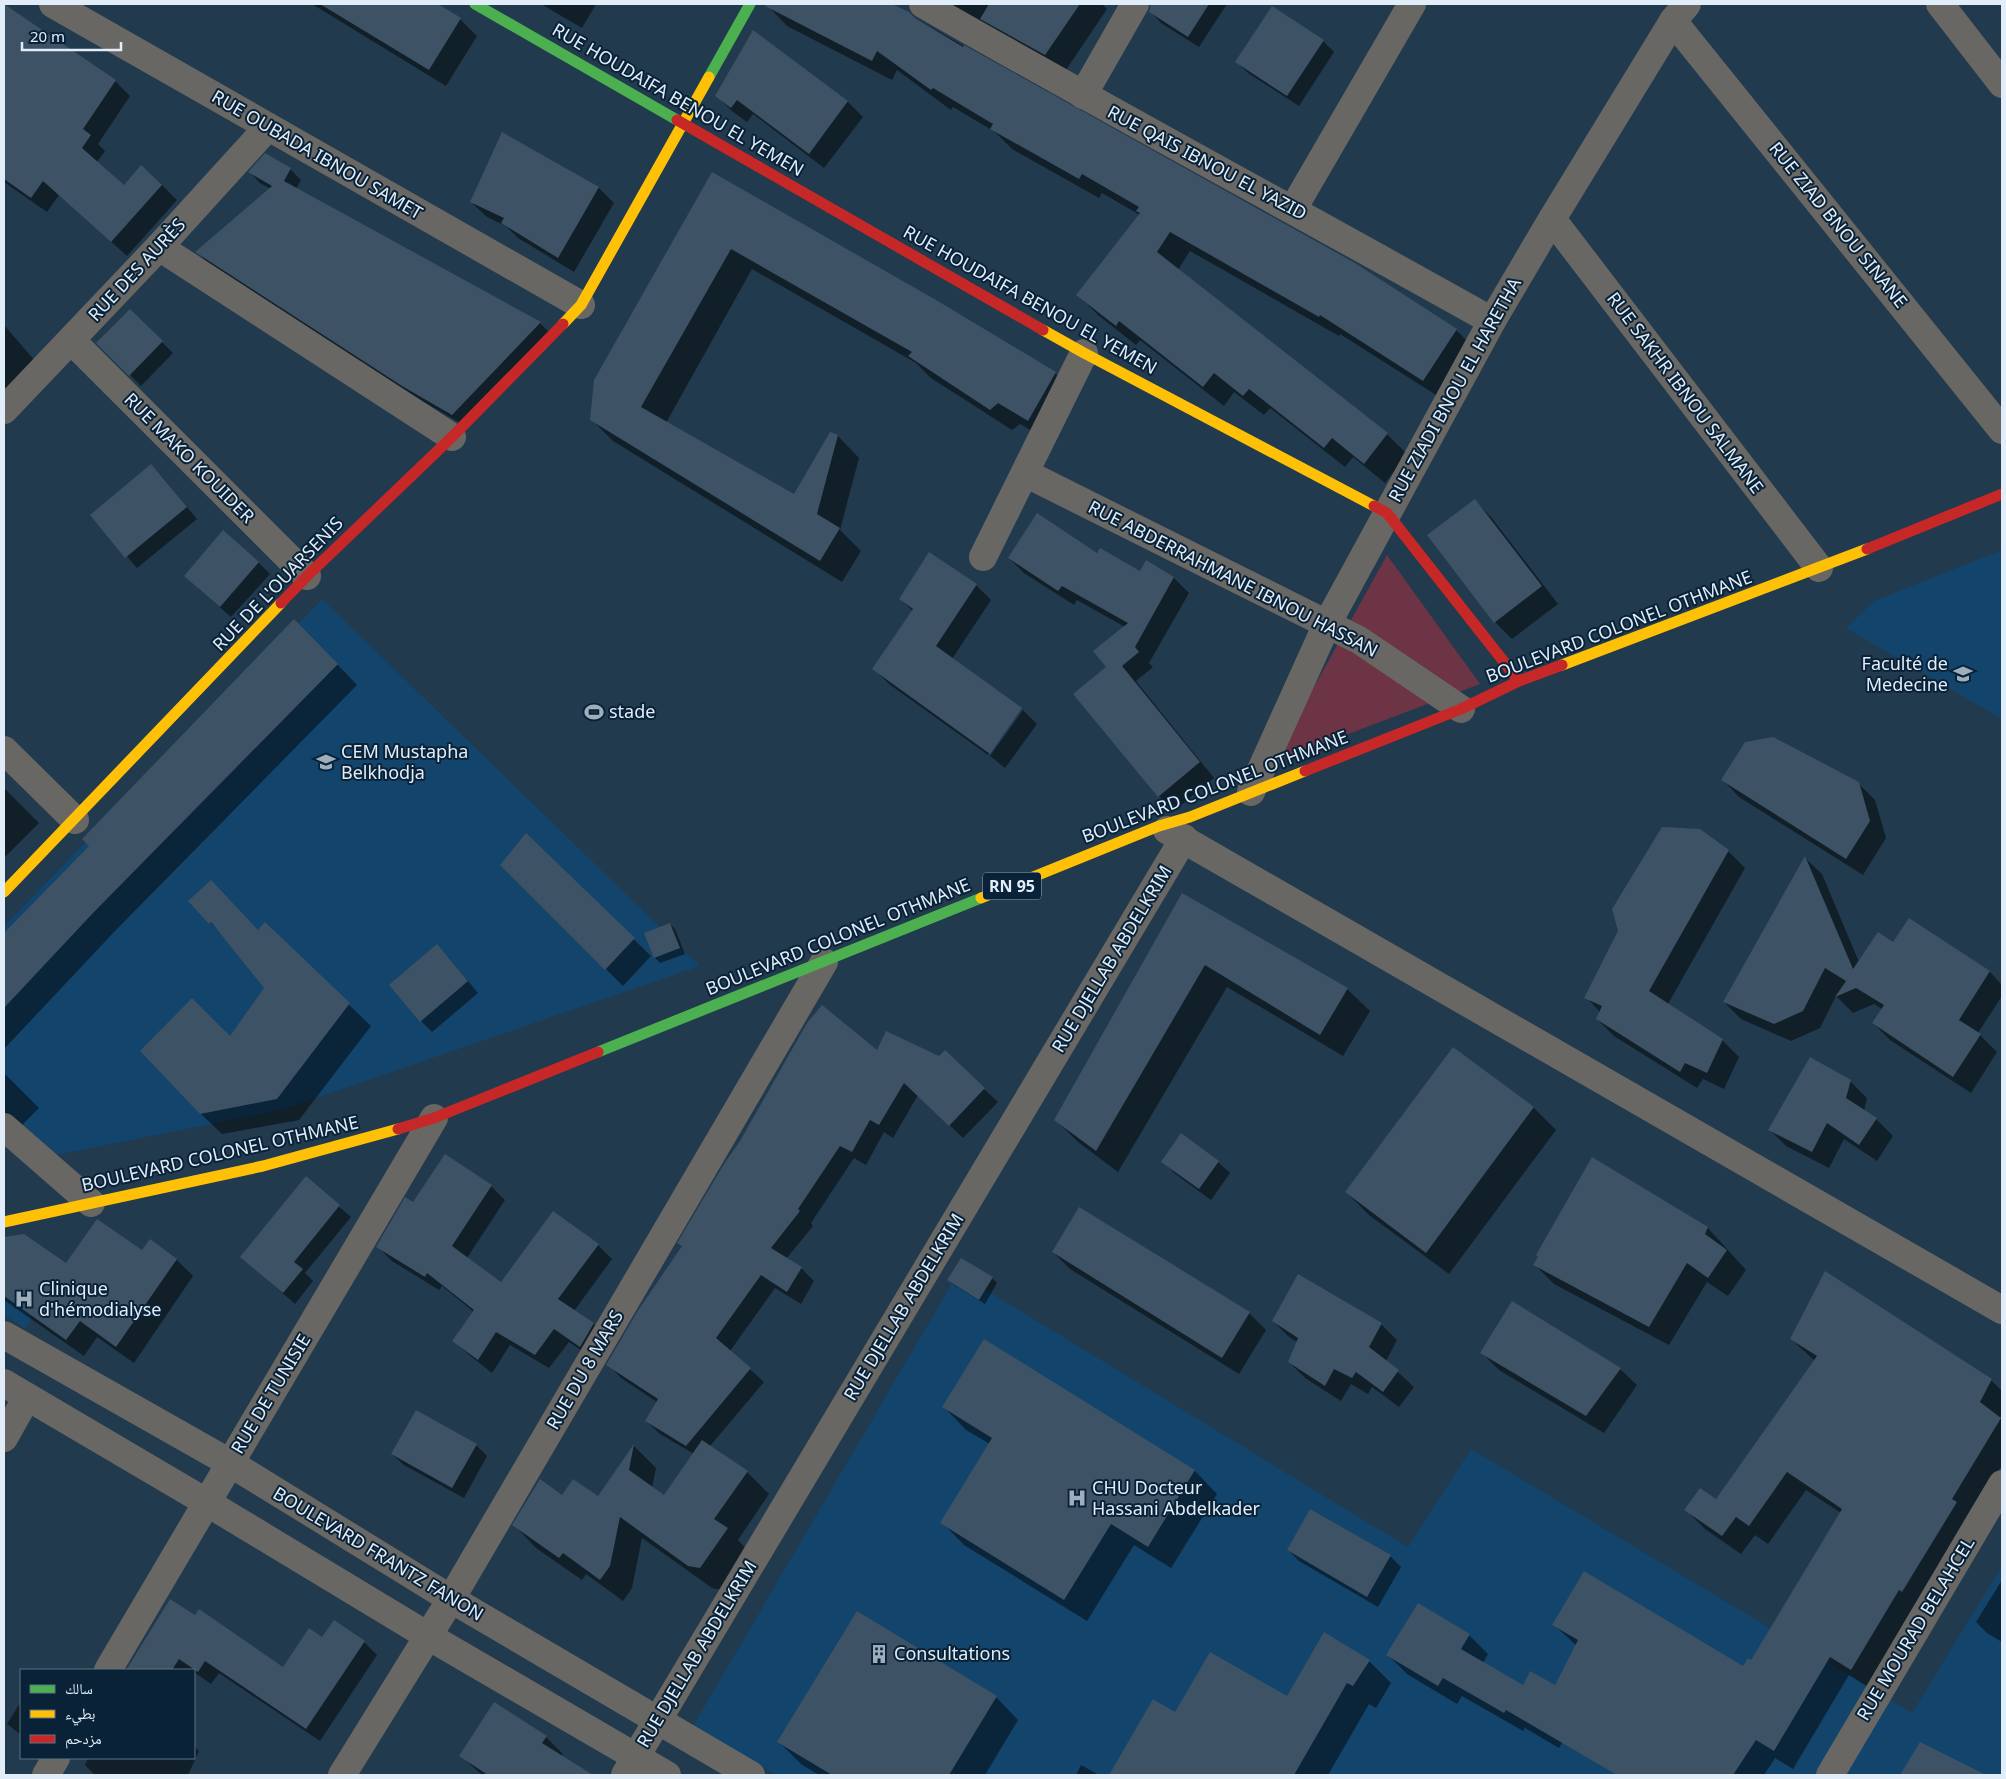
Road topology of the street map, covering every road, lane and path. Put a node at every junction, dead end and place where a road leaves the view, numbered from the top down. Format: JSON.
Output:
{"nodes":[{"id":1,"x":53,"y":4,"type":"edge"},
{"id":2,"x":475,"y":4,"type":"edge"},
{"id":3,"x":750,"y":4,"type":"edge"},
{"id":4,"x":923,"y":4,"type":"edge"},
{"id":5,"x":1135,"y":4,"type":"edge"},
{"id":6,"x":1412,"y":4,"type":"edge"},
{"id":7,"x":1940,"y":4,"type":"edge"},
{"id":8,"x":1680,"y":12,"type":"edge"},
{"id":9,"x":1994,"y":55,"type":"edge"},
{"id":10,"x":2002,"y":84,"type":"edge"},
{"id":11,"x":1083,"y":95,"type":"junction"},
{"id":12,"x":682,"y":123,"type":"junction"},
{"id":13,"x":268,"y":127,"type":"junction"},
{"id":14,"x":1293,"y":209,"type":"junction"},
{"id":15,"x":1552,"y":219,"type":"junction"},
{"id":16,"x":159,"y":247,"type":"junction"},
{"id":17,"x":581,"y":305,"type":"junction"},
{"id":18,"x":1492,"y":321,"type":"junction"},
{"id":19,"x":71,"y":340,"type":"junction"},
{"id":20,"x":1084,"y":353,"type":"junction"},
{"id":21,"x":4,"y":410,"type":"edge"},
{"id":22,"x":2002,"y":430,"type":"edge"},
{"id":23,"x":452,"y":437,"type":"junction"},
{"id":24,"x":1025,"y":473,"type":"junction"},
{"id":25,"x":2002,"y":494,"type":"edge"},
{"id":26,"x":1387,"y":513,"type":"junction"},
{"id":27,"x":983,"y":557,"type":"dead end"},
{"id":28,"x":1819,"y":568,"type":"junction"},
{"id":29,"x":307,"y":576,"type":"junction"},
{"id":30,"x":1327,"y":624,"type":"junction"},
{"id":31,"x":1519,"y":681,"type":"junction"},
{"id":32,"x":1461,"y":709,"type":"junction"},
{"id":33,"x":4,"y":750,"type":"edge"},
{"id":34,"x":1251,"y":792,"type":"junction"},
{"id":35,"x":75,"y":820,"type":"junction"},
{"id":36,"x":1159,"y":826,"type":"junction"},
{"id":37,"x":1184,"y":838,"type":"junction"},
{"id":38,"x":4,"y":892,"type":"edge"},
{"id":39,"x":824,"y":962,"type":"junction"},
{"id":40,"x":434,"y":1118,"type":"junction"},
{"id":41,"x":4,"y":1127,"type":"edge"},
{"id":42,"x":91,"y":1203,"type":"junction"},
{"id":43,"x":4,"y":1222,"type":"edge"},
{"id":44,"x":2002,"y":1310,"type":"edge"},
{"id":45,"x":4,"y":1336,"type":"edge"},
{"id":46,"x":4,"y":1383,"type":"edge"},
{"id":47,"x":27,"y":1397,"type":"junction"},
{"id":48,"x":4,"y":1438,"type":"edge"},
{"id":49,"x":230,"y":1463,"type":"junction"},
{"id":50,"x":2002,"y":1484,"type":"edge"},
{"id":51,"x":206,"y":1502,"type":"junction"},
{"id":52,"x":451,"y":1598,"type":"junction"},
{"id":53,"x":428,"y":1636,"type":"junction"},
{"id":54,"x":109,"y":1669,"type":"edge"},
{"id":55,"x":658,"y":1720,"type":"junction"},
{"id":56,"x":55,"y":1759,"type":"edge"},
{"id":57,"x":631,"y":1766,"type":"edge"},
{"id":58,"x":46,"y":1775,"type":"edge"},
{"id":59,"x":342,"y":1775,"type":"edge"},
{"id":60,"x":667,"y":1775,"type":"edge"},
{"id":61,"x":751,"y":1775,"type":"edge"},
{"id":62,"x":1830,"y":1775,"type":"edge"}],
"edges":[{"from":1,"to":13,"type":"street","name":"RUE OUBADA IBNOU SAMET"},
{"from":2,"to":12,"type":"street","name":"RUE HOUDAIFA BENOU EL YEMEN"},
{"from":3,"to":12,"type":"street","name":"RUE DE L'OUARSENIS"},
{"from":4,"to":11,"type":"street","name":"RUE QAIS IBNOU EL YAZID"},
{"from":5,"to":11,"type":"street"},
{"from":6,"to":14,"type":"street"},
{"from":7,"to":9,"type":"street"},
{"from":8,"to":15,"type":"street","name":"RUE ZIADI BNOU EL HARETHA"},
{"from":8,"to":22,"type":"street","name":"RUE ZIAD BNOU SINANE"},
{"from":9,"to":10,"type":"street"},
{"from":11,"to":14,"type":"street","name":"RUE QAIS IBNOU EL YAZID"},
{"from":12,"to":17,"type":"street","name":"RUE DE L'OUARSENIS"},
{"from":12,"to":20,"type":"street","name":"RUE HOUDAIFA BENOU EL YEMEN"},
{"from":13,"to":16,"type":"street","name":"RUE DES AURÈS"},
{"from":13,"to":17,"type":"street","name":"RUE OUBADA IBNOU SAMET"},
{"from":14,"to":18,"type":"street","name":"RUE QAIS IBNOU EL YAZID"},
{"from":15,"to":18,"type":"street","name":"RUE ZIADI BNOU EL HARETHA"},
{"from":15,"to":28,"type":"street","name":"RUE SAKHR IBNOU SALMANE"},
{"from":16,"to":19,"type":"street","name":"RUE DES AURÈS"},
{"from":16,"to":23,"type":"street"},
{"from":17,"to":23,"type":"street","name":"RUE DE L'OUARSENIS"},
{"from":18,"to":26,"type":"street","name":"RUE ZIADI BNOU EL HARETHA"},
{"from":19,"to":21,"type":"street","name":"RUE DES AURÈS"},
{"from":19,"to":29,"type":"street","name":"RUE MAKO KOUIDER"},
{"from":20,"to":24,"type":"street"},
{"from":20,"to":26,"type":"street","name":"RUE HOUDAIFA BENOU EL YEMEN"},
{"from":23,"to":29,"type":"street","name":"RUE DE L'OUARSENIS"},
{"from":24,"to":27,"type":"street"},
{"from":24,"to":30,"type":"street","name":"RUE ABDERRAHMANE IBNOU HASSAN"},
{"from":25,"to":28,"type":"street","name":"BOULEVARD COLONEL OTHMANE","number":"RN 95"},
{"from":26,"to":30,"type":"street","name":"RUE ZIADI BNOU EL HARETHA"},
{"from":26,"to":31,"type":"street","name":"RUE HOUDAIFA BENOU EL YEMEN"},
{"from":28,"to":31,"type":"street","name":"BOULEVARD COLONEL OTHMANE","number":"RN 95"},
{"from":29,"to":35,"type":"street","name":"RUE DE L'OUARSENIS"},
{"from":30,"to":32,"type":"street","name":"RUE ABDERRAHMANE IBNOU HASSAN"},
{"from":30,"to":34,"type":"street","name":"RUE ZIADI BNOU EL HARETHA"},
{"from":31,"to":32,"type":"street","name":"BOULEVARD COLONEL OTHMANE","number":"RN 95"},
{"from":32,"to":34,"type":"street","name":"BOULEVARD COLONEL OTHMANE","number":"RN 95"},
{"from":33,"to":35,"type":"street"},
{"from":34,"to":36,"type":"street","name":"BOULEVARD COLONEL OTHMANE","number":"RN 95"},
{"from":35,"to":38,"type":"street","name":"RUE DE L'OUARSENIS"},
{"from":36,"to":37,"type":"street"},
{"from":36,"to":39,"type":"street","name":"BOULEVARD COLONEL OTHMANE","number":"RN 95"},
{"from":37,"to":44,"type":"street"},
{"from":37,"to":55,"type":"street","name":"RUE DJELLAB ABDELKRIM"},
{"from":39,"to":40,"type":"street","name":"BOULEVARD COLONEL OTHMANE","number":"RN 95"},
{"from":39,"to":52,"type":"street","name":"RUE DU 8 MARS"},
{"from":40,"to":42,"type":"street","name":"BOULEVARD COLONEL OTHMANE","number":"RN 95"},
{"from":40,"to":49,"type":"street","name":"RUE DE TUNISIE"},
{"from":41,"to":42,"type":"street"},
{"from":42,"to":43,"type":"street","name":"BOULEVARD COLONEL OTHMANE","number":"RN 95"},
{"from":45,"to":49,"type":"street","name":"BOULEVARD FRANTZ FANON"},
{"from":46,"to":47,"type":"street"},
{"from":47,"to":48,"type":"street"},
{"from":47,"to":51,"type":"street"},
{"from":49,"to":51,"type":"street","name":"RUE DE TUNISIE"},
{"from":49,"to":52,"type":"street","name":"BOULEVARD FRANTZ FANON"},
{"from":50,"to":62,"type":"street","name":"RUE MOURAD BELAHCEL"},
{"from":51,"to":53,"type":"street"},
{"from":51,"to":54,"type":"street","name":"RUE DE TUNISIE"},
{"from":52,"to":53,"type":"street","name":"RUE DU 8 MARS"},
{"from":52,"to":55,"type":"street","name":"BOULEVARD FRANTZ FANON"},
{"from":53,"to":57,"type":"street"},
{"from":53,"to":59,"type":"street","name":"RUE DU 8 MARS"},
{"from":55,"to":57,"type":"street","name":"RUE DJELLAB ABDELKRIM"},
{"from":55,"to":61,"type":"street","name":"BOULEVARD FRANTZ FANON"},
{"from":56,"to":58,"type":"street"},
{"from":57,"to":60,"type":"street"}]}
